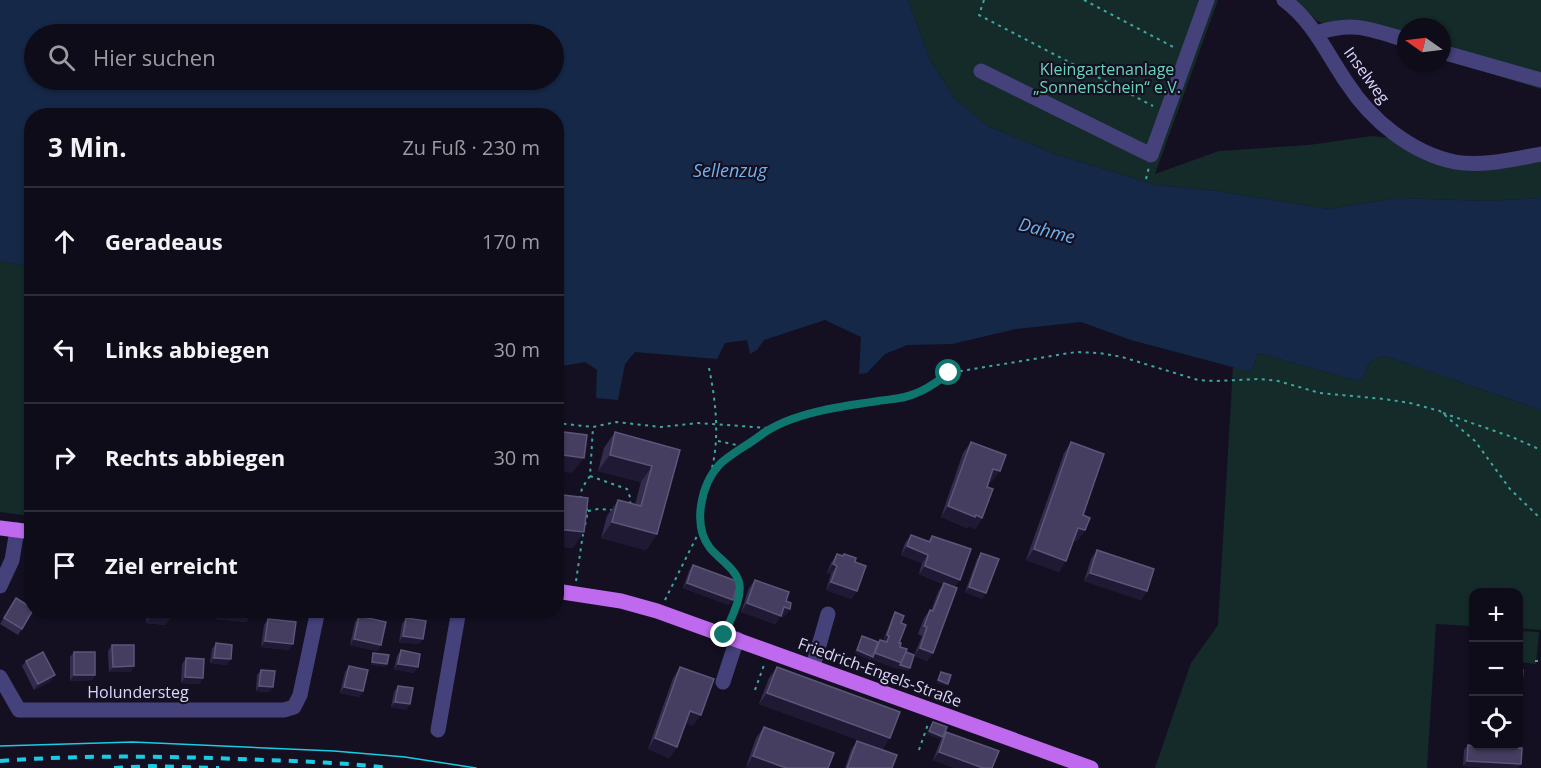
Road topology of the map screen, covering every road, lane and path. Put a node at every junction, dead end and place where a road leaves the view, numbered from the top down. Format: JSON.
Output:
{"nodes":[{"id":1,"x":984,"y":0,"type":"edge"},
{"id":2,"x":1084,"y":0,"type":"edge"},
{"id":3,"x":1207,"y":0,"type":"edge"},
{"id":4,"x":1284,"y":0,"type":"edge"},
{"id":5,"x":1316,"y":33,"type":"junction"},
{"id":6,"x":1397,"y":37,"type":"edge"},
{"id":7,"x":1188,"y":55,"type":"junction"},
{"id":8,"x":1451,"y":55,"type":"edge"},
{"id":9,"x":981,"y":71,"type":"dead end"},
{"id":10,"x":1541,"y":80,"type":"edge"},
{"id":11,"x":1166,"y":113,"type":"junction"},
{"id":12,"x":1541,"y":154,"type":"edge"},
{"id":13,"x":709,"y":368,"type":"dead end"},
{"id":14,"x":1440,"y":411,"type":"junction"},
{"id":15,"x":564,"y":424,"type":"edge"},
{"id":16,"x":715,"y":424,"type":"junction"},
{"id":17,"x":593,"y":426,"type":"junction"},
{"id":18,"x":771,"y":428,"type":"junction"},
{"id":19,"x":718,"y":441,"type":"junction"},
{"id":20,"x":746,"y":447,"type":"junction"},
{"id":21,"x":1541,"y":450,"type":"edge"},
{"id":22,"x":710,"y":475,"type":"junction"},
{"id":23,"x":590,"y":476,"type":"junction"},
{"id":24,"x":588,"y":511,"type":"junction"},
{"id":25,"x":616,"y":511,"type":"edge"},
{"id":26,"x":625,"y":512,"type":"edge"},
{"id":27,"x":1541,"y":519,"type":"edge"},
{"id":28,"x":0,"y":528,"type":"edge"},
{"id":29,"x":700,"y":530,"type":"junction"},
{"id":30,"x":24,"y":531,"type":"edge"},
{"id":31,"x":575,"y":584,"type":"dead end"},
{"id":32,"x":0,"y":586,"type":"edge"},
{"id":33,"x":564,"y":592,"type":"edge"},
{"id":34,"x":661,"y":606,"type":"junction"},
{"id":35,"x":828,"y":614,"type":"dead end"},
{"id":36,"x":316,"y":618,"type":"edge"},
{"id":37,"x":458,"y":618,"type":"edge"},
{"id":38,"x":731,"y":637,"type":"junction"},
{"id":39,"x":766,"y":661,"type":"dead end"},
{"id":40,"x":1535,"y":661,"type":"dead end"},
{"id":41,"x":1541,"y":661,"type":"edge"},
{"id":42,"x":813,"y":666,"type":"junction"},
{"id":43,"x":0,"y":677,"type":"edge"},
{"id":44,"x":723,"y":682,"type":"dead end"},
{"id":45,"x":755,"y":690,"type":"dead end"},
{"id":46,"x":929,"y":721,"type":"dead end"},
{"id":47,"x":438,"y":730,"type":"dead end"},
{"id":48,"x":919,"y":750,"type":"dead end"},
{"id":49,"x":1090,"y":768,"type":"edge"}],
"edges":[{"from":1,"to":11,"type":"path"},
{"from":2,"to":7,"type":"path"},
{"from":3,"to":7,"type":"street"},
{"from":4,"to":5,"type":"street","name":"Inselweg"},
{"from":5,"to":6,"type":"street"},
{"from":5,"to":12,"type":"street","name":"Inselweg"},
{"from":7,"to":11,"type":"street"},
{"from":8,"to":10,"type":"street"},
{"from":9,"to":11,"type":"street"},
{"from":13,"to":16,"type":"path"},
{"from":14,"to":18,"type":"path"},
{"from":14,"to":21,"type":"path"},
{"from":14,"to":27,"type":"path"},
{"from":15,"to":17,"type":"path"},
{"from":16,"to":17,"type":"path"},
{"from":16,"to":18,"type":"path"},
{"from":16,"to":19,"type":"path"},
{"from":17,"to":23,"type":"path"},
{"from":18,"to":20,"type":"path"},
{"from":19,"to":20,"type":"path"},
{"from":19,"to":22,"type":"path"},
{"from":20,"to":22,"type":"path"},
{"from":22,"to":29,"type":"path"},
{"from":23,"to":24,"type":"path"},
{"from":23,"to":26,"type":"path"},
{"from":24,"to":25,"type":"path"},
{"from":24,"to":31,"type":"path"},
{"from":28,"to":30,"type":"main road"},
{"from":29,"to":34,"type":"path"},
{"from":29,"to":38,"type":"path"},
{"from":30,"to":32,"type":"street"},
{"from":33,"to":34,"type":"main road","name":"Friedrich-Engels-Straße"},
{"from":34,"to":38,"type":"main road","name":"Friedrich-Engels-Straße"},
{"from":35,"to":42,"type":"street"},
{"from":36,"to":43,"type":"street","name":"Holundersteg"},
{"from":37,"to":47,"type":"street"},
{"from":38,"to":42,"type":"main road","name":"Friedrich-Engels-Straße"},
{"from":38,"to":44,"type":"street"},
{"from":39,"to":45,"type":"path"},
{"from":40,"to":41,"type":"path"},
{"from":42,"to":49,"type":"main road","name":"Friedrich-Engels-Straße"},
{"from":46,"to":48,"type":"path"}]}
